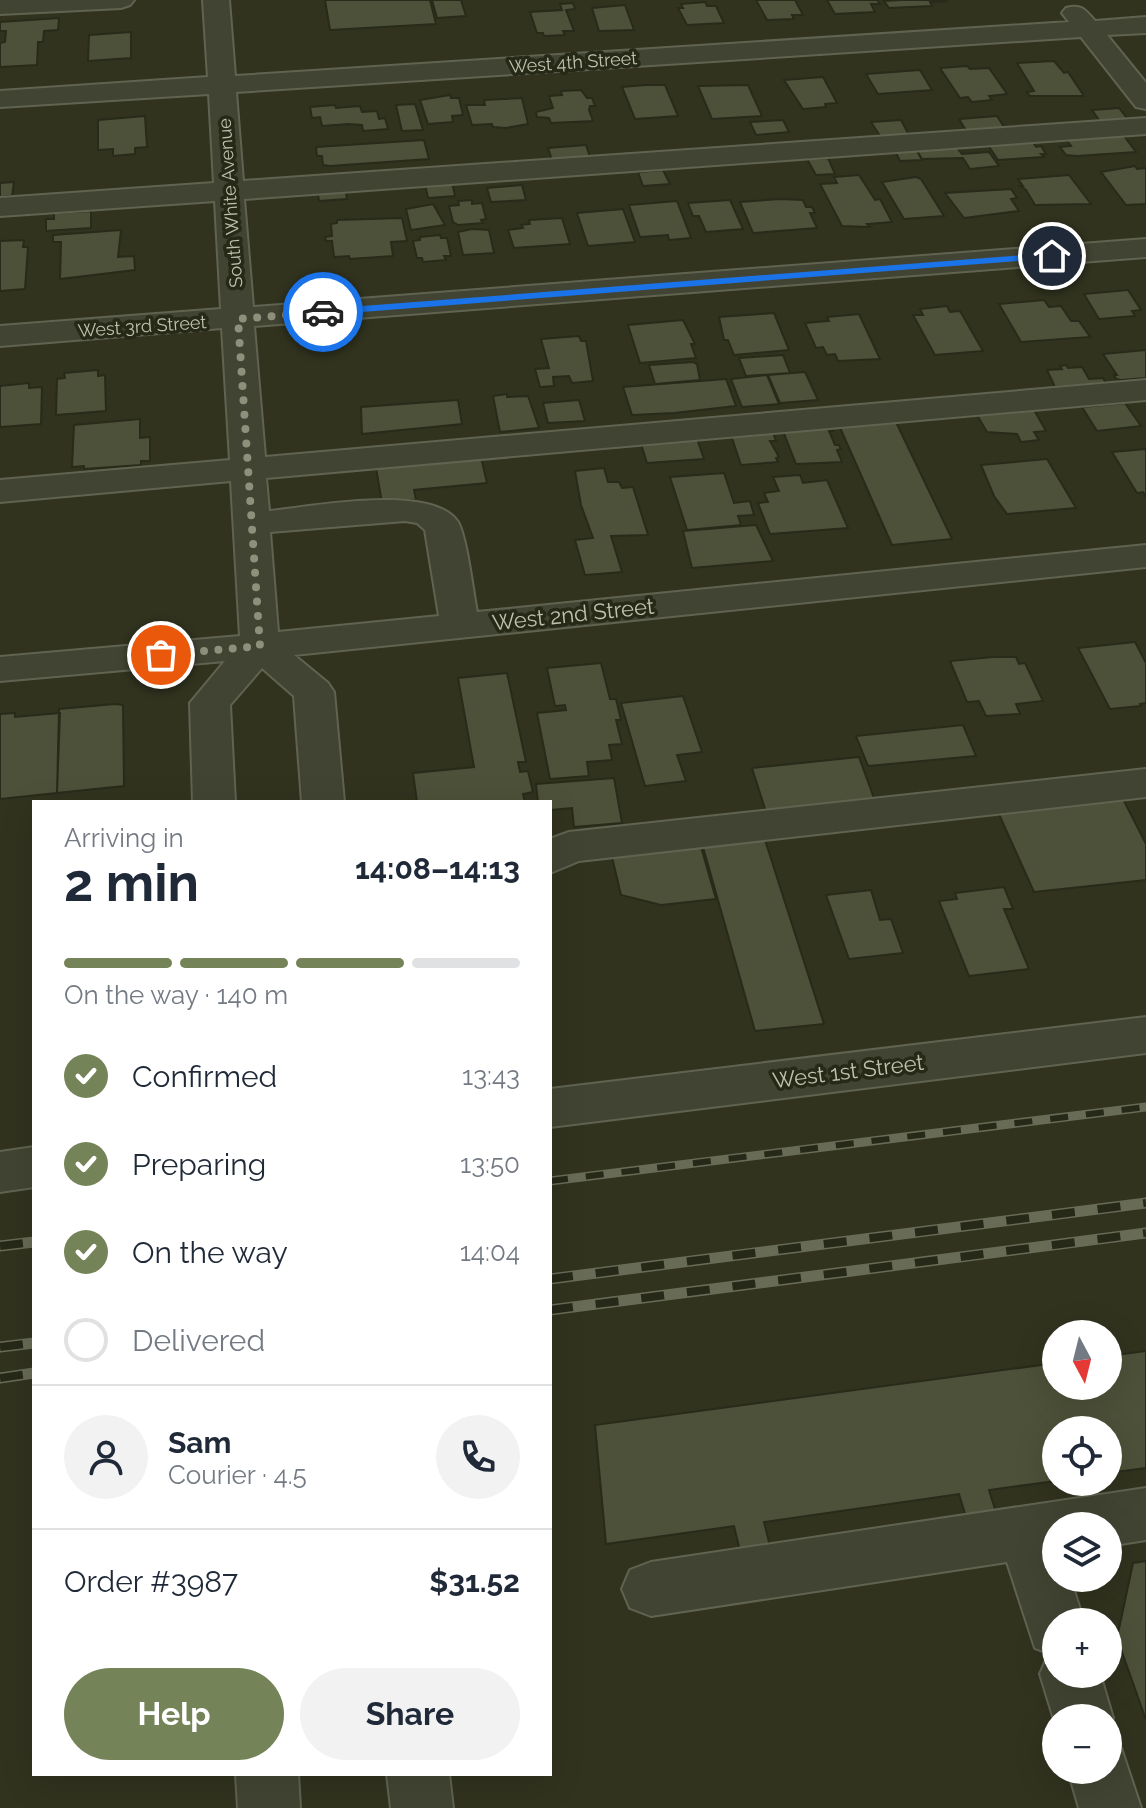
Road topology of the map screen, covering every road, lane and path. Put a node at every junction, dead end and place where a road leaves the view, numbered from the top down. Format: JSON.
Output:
{"nodes":[{"id":1,"x":121,"y":0,"type":"edge"},
{"id":2,"x":216,"y":0,"type":"edge"},
{"id":3,"x":1066,"y":0,"type":"edge"},
{"id":4,"x":0,"y":6,"type":"edge"},
{"id":5,"x":1146,"y":25,"type":"edge"},
{"id":6,"x":1087,"y":29,"type":"junction"},
{"id":7,"x":221,"y":84,"type":"junction"},
{"id":8,"x":0,"y":99,"type":"edge"},
{"id":9,"x":1146,"y":101,"type":"edge"},
{"id":10,"x":1146,"y":126,"type":"edge"},
{"id":11,"x":229,"y":191,"type":"junction"},
{"id":12,"x":0,"y":207,"type":"edge"},
{"id":13,"x":1146,"y":248,"type":"edge"},
{"id":14,"x":238,"y":319,"type":"junction"},
{"id":15,"x":0,"y":336,"type":"edge"},
{"id":16,"x":1146,"y":390,"type":"edge"},
{"id":17,"x":248,"y":470,"type":"junction"},
{"id":18,"x":0,"y":491,"type":"edge"},
{"id":19,"x":253,"y":523,"type":"junction"},
{"id":20,"x":1146,"y":556,"type":"edge"},
{"id":21,"x":460,"y":626,"type":"junction"},
{"id":22,"x":260,"y":646,"type":"junction"},
{"id":23,"x":0,"y":669,"type":"edge"},
{"id":24,"x":1146,"y":783,"type":"edge"},
{"id":25,"x":214,"y":800,"type":"edge"},
{"id":26,"x":323,"y":800,"type":"edge"},
{"id":27,"x":552,"y":857,"type":"edge"},
{"id":28,"x":1146,"y":1035,"type":"edge"},
{"id":29,"x":552,"y":1105,"type":"edge"},
{"id":30,"x":32,"y":1167,"type":"edge"},
{"id":31,"x":0,"y":1172,"type":"edge"},
{"id":32,"x":1146,"y":1514,"type":"edge"},
{"id":33,"x":1122,"y":1518,"type":"edge"},
{"id":34,"x":1042,"y":1530,"type":"edge"},
{"id":35,"x":651,"y":1589,"type":"dead end"},
{"id":36,"x":267,"y":1776,"type":"edge"},
{"id":37,"x":418,"y":1776,"type":"edge"},
{"id":38,"x":1103,"y":1784,"type":"edge"},
{"id":39,"x":269,"y":1808,"type":"edge"},
{"id":40,"x":422,"y":1808,"type":"edge"},
{"id":41,"x":1110,"y":1808,"type":"edge"}],
"edges":[{"from":1,"to":4,"type":"street"},
{"from":2,"to":7,"type":"street","name":"South White Avenue"},
{"from":3,"to":6,"type":"street"},
{"from":5,"to":6,"type":"street","name":"West 4th Street"},
{"from":6,"to":7,"type":"street","name":"West 4th Street"},
{"from":6,"to":9,"type":"street"},
{"from":7,"to":8,"type":"street","name":"West 4th Street"},
{"from":7,"to":11,"type":"street","name":"South White Avenue"},
{"from":10,"to":11,"type":"street"},
{"from":11,"to":12,"type":"street"},
{"from":11,"to":14,"type":"street","name":"South White Avenue"},
{"from":13,"to":14,"type":"street","name":"West 3rd Street"},
{"from":14,"to":15,"type":"street","name":"West 3rd Street"},
{"from":14,"to":17,"type":"street","name":"South White Avenue"},
{"from":16,"to":17,"type":"street"},
{"from":17,"to":18,"type":"street"},
{"from":17,"to":19,"type":"street","name":"South White Avenue"},
{"from":19,"to":21,"type":"street"},
{"from":19,"to":22,"type":"street","name":"South White Avenue"},
{"from":20,"to":21,"type":"street","name":"West 2nd Street"},
{"from":21,"to":22,"type":"street","name":"West 2nd Street"},
{"from":22,"to":23,"type":"street","name":"West 2nd Street"},
{"from":22,"to":25,"type":"street"},
{"from":22,"to":26,"type":"street"},
{"from":24,"to":27,"type":"street"},
{"from":28,"to":29,"type":"street","name":"West 1st Street"},
{"from":30,"to":31,"type":"street"},
{"from":32,"to":33,"type":"street"},
{"from":34,"to":35,"type":"street"},
{"from":36,"to":39,"type":"street"},
{"from":37,"to":40,"type":"street"},
{"from":38,"to":41,"type":"street"}]}
